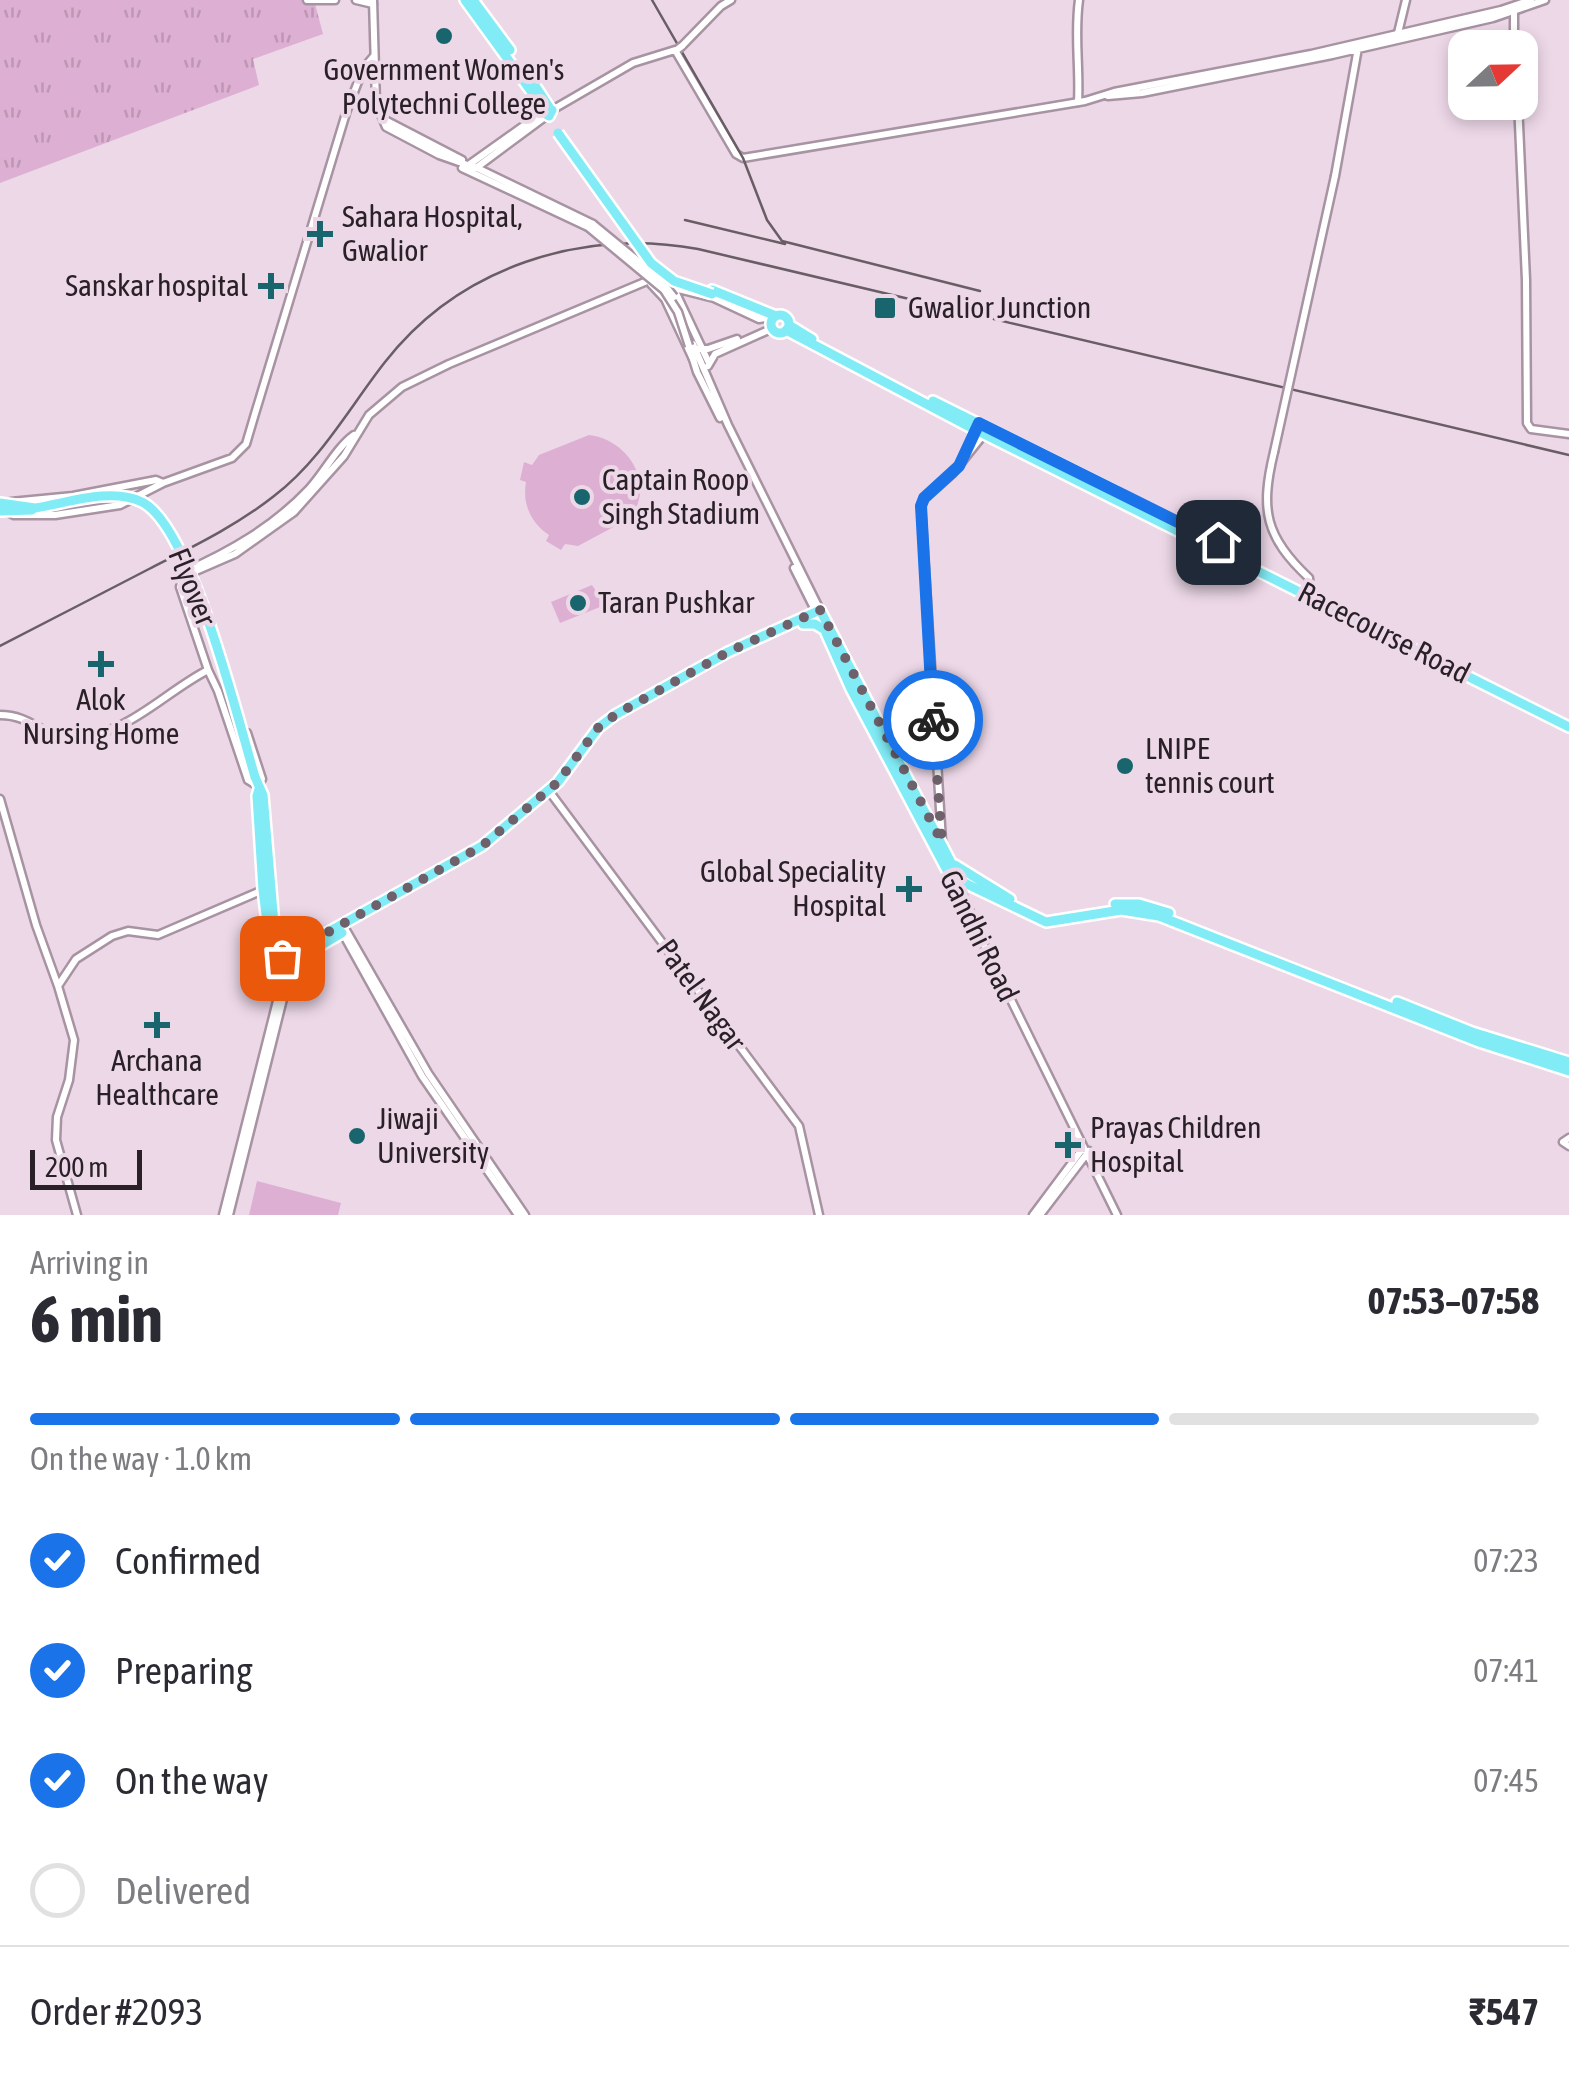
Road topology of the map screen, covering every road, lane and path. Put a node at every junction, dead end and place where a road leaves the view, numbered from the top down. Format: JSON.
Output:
{"nodes":[{"id":1,"x":308,"y":0,"type":"edge"},
{"id":2,"x":335,"y":0,"type":"edge"},
{"id":3,"x":356,"y":0,"type":"edge"},
{"id":4,"x":465,"y":0,"type":"edge"},
{"id":5,"x":474,"y":0,"type":"edge"},
{"id":6,"x":731,"y":0,"type":"edge"},
{"id":7,"x":1079,"y":0,"type":"edge"},
{"id":8,"x":1406,"y":0,"type":"edge"},
{"id":9,"x":1532,"y":0,"type":"edge"},
{"id":10,"x":1545,"y":0,"type":"edge"},
{"id":11,"x":373,"y":2,"type":"edge"},
{"id":12,"x":1514,"y":11,"type":"junction"},
{"id":13,"x":1514,"y":30,"type":"edge"},
{"id":14,"x":1398,"y":36,"type":"junction"},
{"id":15,"x":1359,"y":45,"type":"junction"},
{"id":16,"x":678,"y":48,"type":"junction"},
{"id":17,"x":374,"y":56,"type":"junction"},
{"id":18,"x":361,"y":74,"type":"junction"},
{"id":19,"x":376,"y":80,"type":"junction"},
{"id":20,"x":1078,"y":102,"type":"junction"},
{"id":21,"x":548,"y":112,"type":"junction"},
{"id":22,"x":383,"y":119,"type":"junction"},
{"id":23,"x":1519,"y":120,"type":"edge"},
{"id":24,"x":439,"y":155,"type":"junction"},
{"id":25,"x":473,"y":166,"type":"junction"},
{"id":26,"x":483,"y":175,"type":"junction"},
{"id":27,"x":647,"y":281,"type":"junction"},
{"id":28,"x":673,"y":288,"type":"junction"},
{"id":29,"x":769,"y":323,"type":"junction"},
{"id":30,"x":787,"y":328,"type":"junction"},
{"id":31,"x":695,"y":347,"type":"junction"},
{"id":32,"x":694,"y":360,"type":"junction"},
{"id":33,"x":708,"y":361,"type":"junction"},
{"id":34,"x":708,"y":372,"type":"junction"},
{"id":35,"x":979,"y":427,"type":"junction"},
{"id":36,"x":1569,"y":434,"type":"edge"},
{"id":37,"x":998,"y":438,"type":"junction"},
{"id":38,"x":970,"y":447,"type":"junction"},
{"id":39,"x":163,"y":483,"type":"junction"},
{"id":40,"x":7,"y":508,"type":"edge"},
{"id":41,"x":1239,"y":556,"type":"junction"},
{"id":42,"x":194,"y":571,"type":"junction"},
{"id":43,"x":1310,"y":590,"type":"junction"},
{"id":44,"x":819,"y":613,"type":"junction"},
{"id":45,"x":803,"y":624,"type":"junction"},
{"id":46,"x":824,"y":630,"type":"junction"},
{"id":47,"x":208,"y":670,"type":"junction"},
{"id":48,"x":0,"y":715,"type":"edge"},
{"id":49,"x":1569,"y":724,"type":"edge"},
{"id":50,"x":258,"y":784,"type":"junction"},
{"id":51,"x":551,"y":793,"type":"junction"},
{"id":52,"x":0,"y":799,"type":"edge"},
{"id":53,"x":942,"y":842,"type":"junction"},
{"id":54,"x":947,"y":861,"type":"junction"},
{"id":55,"x":957,"y":881,"type":"junction"},
{"id":56,"x":262,"y":890,"type":"junction"},
{"id":57,"x":343,"y":929,"type":"junction"},
{"id":58,"x":275,"y":936,"type":"junction"},
{"id":59,"x":296,"y":952,"type":"junction"},
{"id":60,"x":281,"y":966,"type":"junction"},
{"id":61,"x":58,"y":986,"type":"junction"},
{"id":62,"x":1569,"y":1062,"type":"edge"},
{"id":63,"x":1569,"y":1071,"type":"edge"},
{"id":64,"x":1569,"y":1129,"type":"edge"},
{"id":65,"x":1567,"y":1144,"type":"edge"},
{"id":66,"x":1087,"y":1149,"type":"junction"},
{"id":67,"x":77,"y":1215,"type":"edge"},
{"id":68,"x":226,"y":1215,"type":"edge"},
{"id":69,"x":522,"y":1215,"type":"edge"},
{"id":70,"x":819,"y":1215,"type":"edge"},
{"id":71,"x":1037,"y":1215,"type":"edge"},
{"id":72,"x":1119,"y":1215,"type":"edge"}],
"edges":[{"from":1,"to":2,"type":"main road"},
{"from":3,"to":11,"type":"main road"},
{"from":4,"to":21,"type":"main road"},
{"from":5,"to":21,"type":"main road"},
{"from":6,"to":16,"type":"main road"},
{"from":7,"to":20,"type":"main road"},
{"from":8,"to":14,"type":"main road"},
{"from":9,"to":14,"type":"main road"},
{"from":10,"to":12,"type":"main road"},
{"from":11,"to":17,"type":"main road"},
{"from":12,"to":13,"type":"main road"},
{"from":12,"to":14,"type":"main road"},
{"from":14,"to":15,"type":"main road"},
{"from":15,"to":20,"type":"main road"},
{"from":15,"to":43,"type":"main road","bridge":true},
{"from":16,"to":20,"type":"main road"},
{"from":16,"to":21,"type":"main road"},
{"from":17,"to":18,"type":"main road"},
{"from":17,"to":19,"type":"main road"},
{"from":18,"to":19,"type":"main road"},
{"from":18,"to":39,"type":"main road"},
{"from":19,"to":22,"type":"main road"},
{"from":21,"to":25,"type":"main road"},
{"from":21,"to":29,"type":"main road","bridge":true},
{"from":22,"to":24,"type":"main road"},
{"from":22,"to":25,"type":"main road"},
{"from":23,"to":36,"type":"main road"},
{"from":24,"to":25,"type":"main road"},
{"from":24,"to":26,"type":"main road"},
{"from":25,"to":26,"type":"main road"},
{"from":26,"to":31,"type":"main road","bridge":true},
{"from":27,"to":28,"type":"main road"},
{"from":27,"to":32,"type":"main road"},
{"from":27,"to":42,"type":"main road"},
{"from":28,"to":29,"type":"main road"},
{"from":28,"to":31,"type":"main road"},
{"from":29,"to":30,"type":"main road"},
{"from":29,"to":30,"type":"main road"},
{"from":29,"to":31,"type":"main road"},
{"from":29,"to":33,"type":"main road"},
{"from":30,"to":35,"type":"main road"},
{"from":31,"to":32,"type":"main road"},
{"from":31,"to":33,"type":"main road"},
{"from":31,"to":34,"type":"main road"},
{"from":32,"to":44,"type":"main road","name":"Gandhi Road"},
{"from":33,"to":34,"type":"main road"},
{"from":34,"to":44,"type":"main road"},
{"from":35,"to":37,"type":"main road","name":"Racecourse Road"},
{"from":35,"to":38,"type":"main road"},
{"from":35,"to":38,"type":"main road"},
{"from":35,"to":41,"type":"main road","name":"Racecourse Road"},
{"from":37,"to":38,"type":"main road"},
{"from":37,"to":41,"type":"main road","name":"Racecourse Road"},
{"from":38,"to":53,"type":"main road"},
{"from":39,"to":40,"type":"main road"},
{"from":39,"to":40,"type":"main road"},
{"from":40,"to":50,"type":"main road","name":"Flyover","bridge":true},
{"from":41,"to":43,"type":"main road","name":"Racecourse Road"},
{"from":41,"to":49,"type":"main road","name":"Racecourse Road"},
{"from":42,"to":47,"type":"main road"},
{"from":42,"to":50,"type":"main road"},
{"from":43,"to":49,"type":"main road","name":"Racecourse Road"},
{"from":44,"to":45,"type":"main road"},
{"from":44,"to":46,"type":"main road","name":"Gandhi Road"},
{"from":44,"to":51,"type":"main road"},
{"from":44,"to":53,"type":"main road"},
{"from":45,"to":46,"type":"main road"},
{"from":45,"to":51,"type":"main road"},
{"from":46,"to":54,"type":"main road","name":"Gandhi Road"},
{"from":47,"to":48,"type":"main road"},
{"from":47,"to":50,"type":"main road"},
{"from":50,"to":56,"type":"main road"},
{"from":50,"to":58,"type":"main road"},
{"from":51,"to":57,"type":"main road"},
{"from":51,"to":70,"type":"main road","name":"Patel Nagar"},
{"from":52,"to":61,"type":"main road"},
{"from":53,"to":54,"type":"main road"},
{"from":54,"to":55,"type":"main road"},
{"from":54,"to":62,"type":"main road"},
{"from":55,"to":63,"type":"main road"},
{"from":55,"to":66,"type":"main road","name":"Gandhi Road"},
{"from":55,"to":66,"type":"main road","name":"Gandhi Road"},
{"from":56,"to":60,"type":"main road"},
{"from":56,"to":61,"type":"main road"},
{"from":57,"to":59,"type":"main road"},
{"from":57,"to":60,"type":"main road"},
{"from":57,"to":69,"type":"main road"},
{"from":58,"to":59,"type":"main road"},
{"from":58,"to":60,"type":"main road"},
{"from":59,"to":60,"type":"main road"},
{"from":60,"to":68,"type":"main road"},
{"from":61,"to":67,"type":"main road"},
{"from":64,"to":65,"type":"main road"},
{"from":66,"to":71,"type":"main road"},
{"from":66,"to":72,"type":"main road","name":"Gandhi Road"}]}
